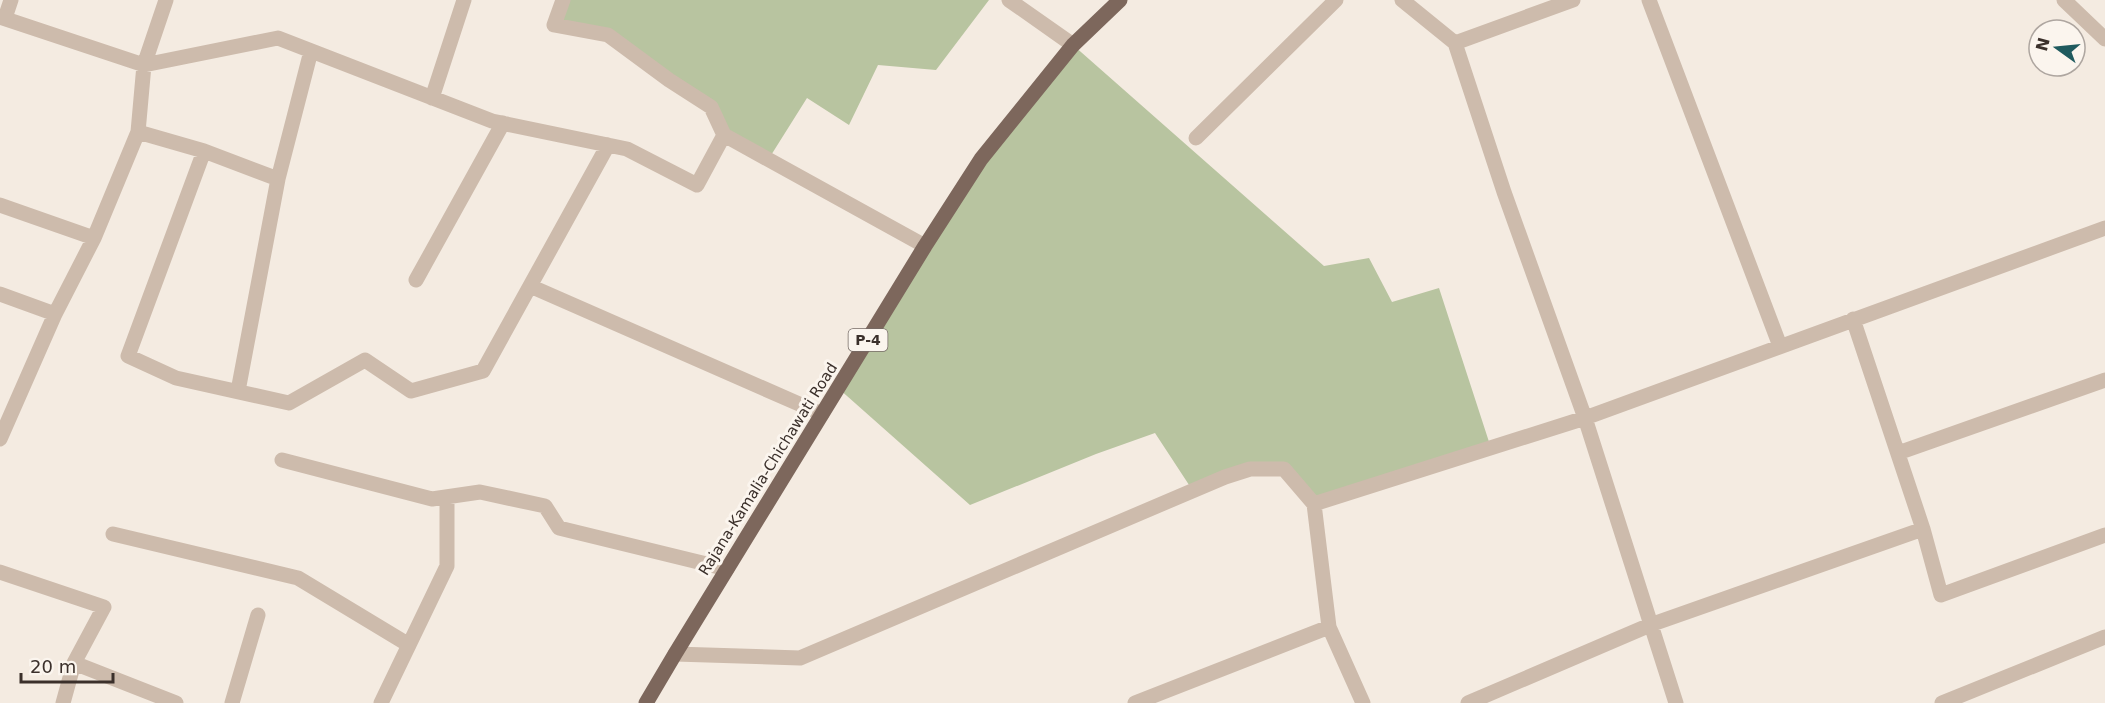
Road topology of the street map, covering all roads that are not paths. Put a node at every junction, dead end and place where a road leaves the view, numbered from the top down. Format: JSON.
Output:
{"nodes":[{"id":1,"x":11,"y":0,"type":"edge"},
{"id":2,"x":166,"y":0,"type":"edge"},
{"id":3,"x":464,"y":0,"type":"edge"},
{"id":4,"x":563,"y":0,"type":"edge"},
{"id":5,"x":1009,"y":0,"type":"edge"},
{"id":6,"x":1120,"y":0,"type":"edge"},
{"id":7,"x":1336,"y":0,"type":"edge"},
{"id":8,"x":1402,"y":0,"type":"edge"},
{"id":9,"x":1573,"y":0,"type":"edge"},
{"id":10,"x":1649,"y":0,"type":"edge"},
{"id":11,"x":2064,"y":0,"type":"edge"},
{"id":12,"x":2,"y":17,"type":"edge"},
{"id":13,"x":2105,"y":39,"type":"edge"},
{"id":14,"x":1455,"y":43,"type":"junction"},
{"id":15,"x":1073,"y":45,"type":"junction"},
{"id":16,"x":311,"y":51,"type":"junction"},
{"id":17,"x":144,"y":66,"type":"junction"},
{"id":18,"x":432,"y":98,"type":"junction"},
{"id":19,"x":503,"y":123,"type":"junction"},
{"id":20,"x":138,"y":132,"type":"junction"},
{"id":21,"x":724,"y":135,"type":"junction"},
{"id":22,"x":1196,"y":138,"type":"dead end"},
{"id":23,"x":608,"y":145,"type":"junction"},
{"id":24,"x":204,"y":150,"type":"junction"},
{"id":25,"x":278,"y":179,"type":"junction"},
{"id":26,"x":0,"y":205,"type":"edge"},
{"id":27,"x":2105,"y":228,"type":"edge"},
{"id":28,"x":93,"y":238,"type":"junction"},
{"id":29,"x":925,"y":246,"type":"junction"},
{"id":30,"x":416,"y":280,"type":"dead end"},
{"id":31,"x":530,"y":286,"type":"junction"},
{"id":32,"x":0,"y":294,"type":"edge"},
{"id":33,"x":55,"y":314,"type":"junction"},
{"id":34,"x":1853,"y":319,"type":"junction"},
{"id":35,"x":1780,"y":346,"type":"junction"},
{"id":36,"x":2105,"y":380,"type":"edge"},
{"id":37,"x":238,"y":392,"type":"junction"},
{"id":38,"x":822,"y":414,"type":"junction"},
{"id":39,"x":1585,"y":418,"type":"junction"},
{"id":40,"x":0,"y":439,"type":"edge"},
{"id":41,"x":1898,"y":453,"type":"junction"},
{"id":42,"x":282,"y":460,"type":"dead end"},
{"id":43,"x":447,"y":496,"type":"junction"},
{"id":44,"x":1314,"y":504,"type":"junction"},
{"id":45,"x":1923,"y":529,"type":"junction"},
{"id":46,"x":113,"y":534,"type":"dead end"},
{"id":47,"x":2105,"y":535,"type":"edge"},
{"id":48,"x":727,"y":569,"type":"junction"},
{"id":49,"x":0,"y":572,"type":"edge"},
{"id":50,"x":258,"y":615,"type":"dead end"},
{"id":51,"x":1650,"y":625,"type":"junction"},
{"id":52,"x":1329,"y":627,"type":"junction"},
{"id":53,"x":2105,"y":637,"type":"edge"},
{"id":54,"x":409,"y":645,"type":"junction"},
{"id":55,"x":675,"y":654,"type":"junction"},
{"id":56,"x":74,"y":663,"type":"junction"},
{"id":57,"x":63,"y":703,"type":"edge"},
{"id":58,"x":176,"y":703,"type":"edge"},
{"id":59,"x":232,"y":703,"type":"edge"},
{"id":60,"x":381,"y":703,"type":"edge"},
{"id":61,"x":646,"y":703,"type":"edge"},
{"id":62,"x":1135,"y":703,"type":"edge"},
{"id":63,"x":1363,"y":703,"type":"edge"},
{"id":64,"x":1468,"y":703,"type":"edge"},
{"id":65,"x":1676,"y":703,"type":"edge"},
{"id":66,"x":1941,"y":703,"type":"edge"}],
"edges":[{"from":1,"to":12,"type":"street"},
{"from":2,"to":17,"type":"street"},
{"from":3,"to":18,"type":"street"},
{"from":4,"to":21,"type":"street"},
{"from":5,"to":15,"type":"street"},
{"from":6,"to":15,"type":"main road","name":"Rajana-Kamalia-Chichawati Road","number":"P-4"},
{"from":7,"to":22,"type":"street"},
{"from":8,"to":14,"type":"street"},
{"from":9,"to":14,"type":"street"},
{"from":10,"to":35,"type":"street"},
{"from":11,"to":13,"type":"street"},
{"from":12,"to":17,"type":"street"},
{"from":14,"to":39,"type":"street"},
{"from":15,"to":29,"type":"main road","name":"Rajana-Kamalia-Chichawati Road","number":"P-4"},
{"from":16,"to":17,"type":"street"},
{"from":16,"to":18,"type":"street"},
{"from":16,"to":25,"type":"street"},
{"from":17,"to":20,"type":"street"},
{"from":18,"to":19,"type":"street"},
{"from":19,"to":23,"type":"street"},
{"from":19,"to":30,"type":"street"},
{"from":20,"to":24,"type":"street"},
{"from":20,"to":28,"type":"street"},
{"from":21,"to":23,"type":"street"},
{"from":21,"to":29,"type":"street"},
{"from":23,"to":31,"type":"street"},
{"from":24,"to":25,"type":"street"},
{"from":24,"to":37,"type":"street"},
{"from":25,"to":37,"type":"street"},
{"from":26,"to":28,"type":"street"},
{"from":27,"to":34,"type":"street"},
{"from":28,"to":33,"type":"street"},
{"from":29,"to":38,"type":"main road","name":"Rajana-Kamalia-Chichawati Road","number":"P-4"},
{"from":31,"to":37,"type":"street"},
{"from":31,"to":38,"type":"street"},
{"from":32,"to":33,"type":"street"},
{"from":33,"to":40,"type":"street"},
{"from":34,"to":35,"type":"street"},
{"from":34,"to":41,"type":"street"},
{"from":35,"to":39,"type":"street"},
{"from":36,"to":41,"type":"street"},
{"from":38,"to":48,"type":"main road","name":"Rajana-Kamalia-Chichawati Road","number":"P-4"},
{"from":39,"to":44,"type":"street"},
{"from":39,"to":51,"type":"street"},
{"from":41,"to":45,"type":"street"},
{"from":42,"to":43,"type":"street"},
{"from":43,"to":48,"type":"street"},
{"from":43,"to":54,"type":"street"},
{"from":44,"to":52,"type":"street"},
{"from":44,"to":55,"type":"street"},
{"from":45,"to":47,"type":"street"},
{"from":45,"to":51,"type":"street"},
{"from":46,"to":54,"type":"street"},
{"from":48,"to":55,"type":"main road","name":"Rajana-Kamalia-Chichawati Road","number":"P-4"},
{"from":49,"to":56,"type":"street"},
{"from":50,"to":59,"type":"street"},
{"from":51,"to":64,"type":"street"},
{"from":51,"to":65,"type":"street"},
{"from":52,"to":62,"type":"street"},
{"from":52,"to":63,"type":"street"},
{"from":53,"to":66,"type":"street"},
{"from":54,"to":60,"type":"street"},
{"from":55,"to":61,"type":"main road","name":"Rajana-Kamalia-Chichawati Road","number":"P-4"},
{"from":56,"to":57,"type":"street"},
{"from":56,"to":58,"type":"street"}]}
